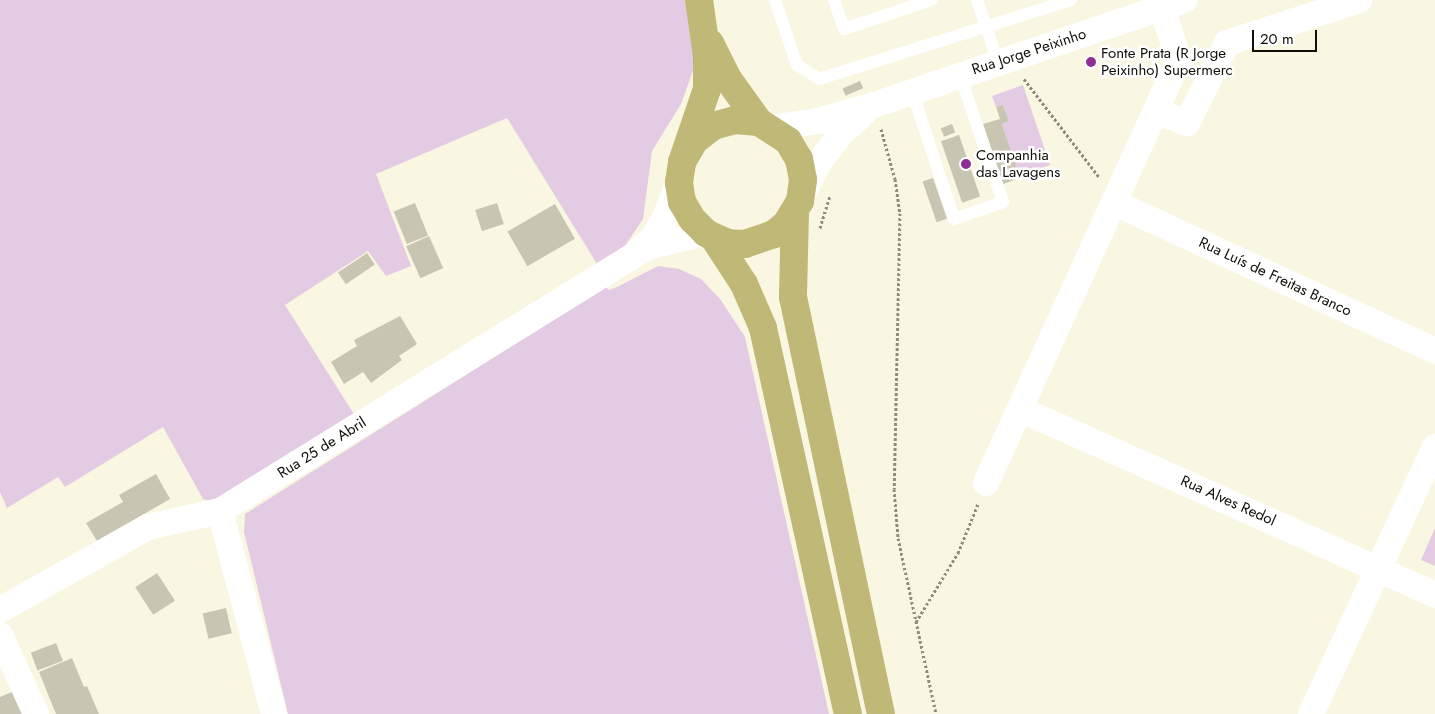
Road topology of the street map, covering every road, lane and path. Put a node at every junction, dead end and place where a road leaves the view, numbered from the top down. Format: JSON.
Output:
{"nodes":[{"id":1,"x":775,"y":0,"type":"edge"},
{"id":2,"x":834,"y":0,"type":"edge"},
{"id":3,"x":931,"y":0,"type":"edge"},
{"id":4,"x":976,"y":0,"type":"edge"},
{"id":5,"x":1071,"y":0,"type":"edge"},
{"id":6,"x":1359,"y":0,"type":"edge"},
{"id":7,"x":1173,"y":4,"type":"edge"},
{"id":8,"x":701,"y":13,"type":"edge"},
{"id":9,"x":985,"y":29,"type":"junction"},
{"id":10,"x":998,"y":62,"type":"junction"},
{"id":11,"x":960,"y":75,"type":"junction"},
{"id":12,"x":912,"y":91,"type":"junction"},
{"id":13,"x":1158,"y":112,"type":"junction"},
{"id":14,"x":877,"y":114,"type":"junction"},
{"id":15,"x":765,"y":125,"type":"junction"},
{"id":16,"x":681,"y":172,"type":"junction"},
{"id":17,"x":832,"y":188,"type":"dead end"},
{"id":18,"x":1115,"y":203,"type":"junction"},
{"id":19,"x":797,"y":207,"type":"junction"},
{"id":20,"x":819,"y":230,"type":"dead end"},
{"id":21,"x":710,"y":235,"type":"junction"},
{"id":22,"x":631,"y":257,"type":"junction"},
{"id":23,"x":1435,"y":351,"type":"edge"},
{"id":24,"x":1020,"y":410,"type":"junction"},
{"id":25,"x":1435,"y":447,"type":"edge"},
{"id":26,"x":986,"y":482,"type":"joint"},
{"id":27,"x":220,"y":511,"type":"junction"},
{"id":28,"x":1378,"y":568,"type":"junction"},
{"id":29,"x":1435,"y":595,"type":"edge"},
{"id":30,"x":0,"y":610,"type":"edge"},
{"id":31,"x":916,"y":623,"type":"junction"},
{"id":32,"x":0,"y":635,"type":"edge"},
{"id":33,"x":36,"y":714,"type":"edge"},
{"id":34,"x":274,"y":714,"type":"edge"},
{"id":35,"x":848,"y":714,"type":"edge"},
{"id":36,"x":881,"y":714,"type":"edge"},
{"id":37,"x":936,"y":714,"type":"edge"},
{"id":38,"x":1311,"y":714,"type":"edge"}],
"edges":[{"from":1,"to":9,"type":"lane"},
{"from":2,"to":3,"type":"lane"},
{"from":4,"to":9,"type":"lane"},
{"from":5,"to":9,"type":"lane"},
{"from":6,"to":13,"type":"street"},
{"from":7,"to":10,"type":"street","name":"Rua Jorge Peixinho"},
{"from":7,"to":13,"type":"street"},
{"from":8,"to":15,"type":"main road"},
{"from":8,"to":16,"type":"main road"},
{"from":9,"to":10,"type":"lane"},
{"from":10,"to":11,"type":"street","name":"Rua Jorge Peixinho"},
{"from":10,"to":18,"type":"path"},
{"from":11,"to":12,"type":"street","name":"Rua Jorge Peixinho"},
{"from":11,"to":12,"type":"lane"},
{"from":12,"to":14,"type":"street","name":"Rua Jorge Peixinho"},
{"from":13,"to":18,"type":"street"},
{"from":14,"to":15,"type":"street","name":"Rua Jorge Peixinho"},
{"from":14,"to":19,"type":"street"},
{"from":14,"to":31,"type":"path"},
{"from":15,"to":16,"type":"main road"},
{"from":15,"to":19,"type":"main road"},
{"from":16,"to":21,"type":"main road"},
{"from":16,"to":22,"type":"street"},
{"from":17,"to":20,"type":"path"},
{"from":18,"to":23,"type":"street","name":"Rua Luís de Freitas Branco"},
{"from":18,"to":24,"type":"street"},
{"from":19,"to":21,"type":"main road"},
{"from":19,"to":36,"type":"main road"},
{"from":21,"to":22,"type":"street"},
{"from":21,"to":35,"type":"main road"},
{"from":22,"to":27,"type":"street","name":"Rua 25 de Abril"},
{"from":24,"to":26,"type":"street"},
{"from":24,"to":28,"type":"street","name":"Rua Alves Redol"},
{"from":25,"to":28,"type":"street"},
{"from":26,"to":31,"type":"path"},
{"from":27,"to":30,"type":"street","name":"Rua 25 de Abril"},
{"from":27,"to":34,"type":"street"},
{"from":28,"to":29,"type":"street","name":"Rua Alves Redol"},
{"from":28,"to":38,"type":"street"},
{"from":31,"to":37,"type":"path"},
{"from":32,"to":33,"type":"street"}]}
